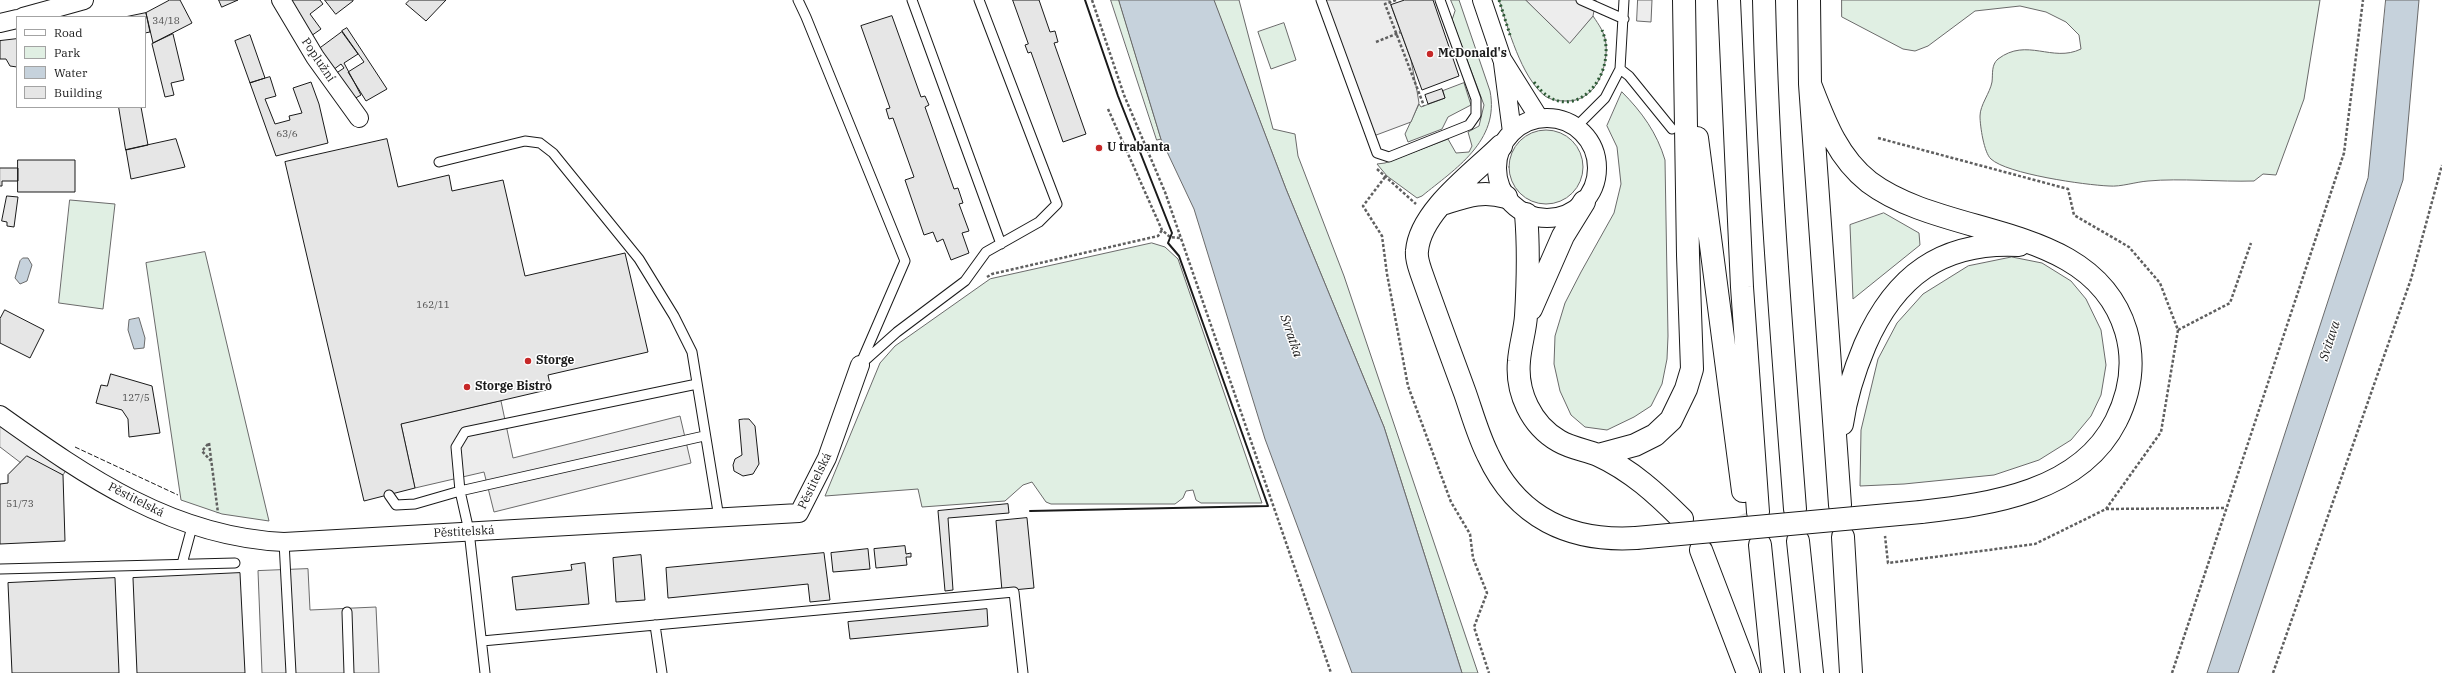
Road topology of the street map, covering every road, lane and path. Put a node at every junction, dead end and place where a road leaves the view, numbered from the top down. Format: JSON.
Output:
{"nodes":[{"id":1,"x":84,"y":0,"type":"edge"},
{"id":2,"x":281,"y":0,"type":"edge"},
{"id":3,"x":798,"y":0,"type":"edge"},
{"id":4,"x":912,"y":0,"type":"edge"},
{"id":5,"x":978,"y":0,"type":"edge"},
{"id":6,"x":1092,"y":0,"type":"edge"},
{"id":7,"x":1321,"y":0,"type":"edge"},
{"id":8,"x":1384,"y":0,"type":"edge"},
{"id":9,"x":1396,"y":0,"type":"edge"},
{"id":10,"x":1440,"y":0,"type":"edge"},
{"id":11,"x":1482,"y":0,"type":"edge"},
{"id":12,"x":1581,"y":0,"type":"edge"},
{"id":13,"x":1624,"y":0,"type":"edge"},
{"id":14,"x":1684,"y":0,"type":"edge"},
{"id":15,"x":1729,"y":0,"type":"edge"},
{"id":16,"x":1764,"y":0,"type":"edge"},
{"id":17,"x":1808,"y":0,"type":"edge"},
{"id":18,"x":2363,"y":0,"type":"edge"},
{"id":19,"x":1385,"y":4,"type":"junction"},
{"id":20,"x":27,"y":16,"type":"edge"},
{"id":21,"x":16,"y":19,"type":"edge"},
{"id":22,"x":1624,"y":19,"type":"junction"},
{"id":23,"x":0,"y":23,"type":"edge"},
{"id":24,"x":1401,"y":32,"type":"dead end"},
{"id":25,"x":1397,"y":34,"type":"junction"},
{"id":26,"x":1376,"y":42,"type":"dead end"},
{"id":27,"x":1502,"y":59,"type":"junction"},
{"id":28,"x":1620,"y":69,"type":"junction"},
{"id":29,"x":1686,"y":82,"type":"junction"},
{"id":30,"x":1810,"y":84,"type":"junction"},
{"id":31,"x":1424,"y":106,"type":"dead end"},
{"id":32,"x":1108,"y":109,"type":"dead end"},
{"id":33,"x":359,"y":118,"type":"dead end"},
{"id":34,"x":1539,"y":118,"type":"junction"},
{"id":35,"x":1576,"y":127,"type":"junction"},
{"id":36,"x":1672,"y":129,"type":"dead end"},
{"id":37,"x":1878,"y":138,"type":"dead end"},
{"id":38,"x":1506,"y":139,"type":"junction"},
{"id":39,"x":439,"y":162,"type":"dead end"},
{"id":40,"x":2442,"y":165,"type":"edge"},
{"id":41,"x":1385,"y":177,"type":"dead end"},
{"id":42,"x":1506,"y":197,"type":"junction"},
{"id":43,"x":1584,"y":202,"type":"junction"},
{"id":44,"x":1439,"y":206,"type":"junction"},
{"id":45,"x":1526,"y":214,"type":"junction"},
{"id":46,"x":1162,"y":230,"type":"junction"},
{"id":47,"x":1180,"y":238,"type":"junction"},
{"id":48,"x":2252,"y":243,"type":"dead end"},
{"id":49,"x":1001,"y":244,"type":"junction"},
{"id":50,"x":2035,"y":246,"type":"junction"},
{"id":51,"x":981,"y":281,"type":"dead end"},
{"id":52,"x":1526,"y":319,"type":"junction"},
{"id":53,"x":860,"y":365,"type":"junction"},
{"id":54,"x":697,"y":384,"type":"junction"},
{"id":55,"x":0,"y":415,"type":"edge"},
{"id":56,"x":704,"y":436,"type":"junction"},
{"id":57,"x":1598,"y":455,"type":"junction"},
{"id":58,"x":211,"y":461,"type":"junction"},
{"id":59,"x":460,"y":491,"type":"junction"},
{"id":60,"x":389,"y":495,"type":"dead end"},
{"id":61,"x":2106,"y":508,"type":"dead end"},
{"id":62,"x":2226,"y":508,"type":"junction"},
{"id":63,"x":1794,"y":509,"type":"dead end"},
{"id":64,"x":218,"y":516,"type":"dead end"},
{"id":65,"x":719,"y":518,"type":"junction"},
{"id":66,"x":1682,"y":519,"type":"dead end"},
{"id":67,"x":192,"y":527,"type":"junction"},
{"id":68,"x":469,"y":531,"type":"junction"},
{"id":69,"x":1843,"y":538,"type":"dead end"},
{"id":70,"x":1798,"y":541,"type":"dead end"},
{"id":71,"x":284,"y":542,"type":"junction"},
{"id":72,"x":1760,"y":545,"type":"tunnel mouth"},
{"id":73,"x":1701,"y":550,"type":"dead end"},
{"id":74,"x":235,"y":563,"type":"dead end"},
{"id":75,"x":182,"y":564,"type":"junction"},
{"id":76,"x":0,"y":569,"type":"edge"},
{"id":77,"x":347,"y":612,"type":"dead end"},
{"id":78,"x":655,"y":625,"type":"junction"},
{"id":79,"x":482,"y":641,"type":"junction"},
{"id":80,"x":291,"y":673,"type":"edge"},
{"id":81,"x":349,"y":673,"type":"edge"},
{"id":82,"x":485,"y":673,"type":"edge"},
{"id":83,"x":662,"y":673,"type":"edge"},
{"id":84,"x":1023,"y":673,"type":"edge"},
{"id":85,"x":1331,"y":673,"type":"edge"},
{"id":86,"x":1489,"y":673,"type":"edge"},
{"id":87,"x":1748,"y":673,"type":"edge"},
{"id":88,"x":1773,"y":673,"type":"edge"},
{"id":89,"x":1812,"y":673,"type":"edge"},
{"id":90,"x":1851,"y":673,"type":"edge"},
{"id":91,"x":2172,"y":673,"type":"edge"},
{"id":92,"x":2273,"y":673,"type":"edge"}],
"edges":[{"from":1,"to":20,"type":"street"},
{"from":2,"to":33,"type":"street","name":"Poplužní"},
{"from":3,"to":53,"type":"lane"},
{"from":4,"to":49,"type":"lane"},
{"from":5,"to":49,"type":"lane"},
{"from":6,"to":47,"type":"path"},
{"from":7,"to":10,"type":"lane"},
{"from":8,"to":19,"type":"path"},
{"from":9,"to":19,"type":"path"},
{"from":11,"to":27,"type":"street"},
{"from":12,"to":22,"type":"lane"},
{"from":13,"to":22,"type":"lane"},
{"from":14,"to":29,"type":"highway"},
{"from":15,"to":29,"type":"highway"},
{"from":16,"to":63,"type":"highway"},
{"from":17,"to":30,"type":"highway"},
{"from":18,"to":62,"type":"path"},
{"from":19,"to":25,"type":"path"},
{"from":21,"to":23,"type":"street"},
{"from":22,"to":28,"type":"lane"},
{"from":24,"to":25,"type":"path"},
{"from":25,"to":26,"type":"path"},
{"from":25,"to":31,"type":"path"},
{"from":27,"to":34,"type":"street"},
{"from":27,"to":38,"type":"street"},
{"from":28,"to":35,"type":"lane"},
{"from":28,"to":36,"type":"lane"},
{"from":29,"to":57,"type":"highway"},
{"from":30,"to":50,"type":"highway"},
{"from":30,"to":50,"type":"highway"},
{"from":32,"to":46,"type":"path"},
{"from":34,"to":35,"type":"street"},
{"from":34,"to":38,"type":"street"},
{"from":35,"to":43,"type":"street"},
{"from":37,"to":48,"type":"path"},
{"from":38,"to":42,"type":"street"},
{"from":38,"to":44,"type":"highway"},
{"from":39,"to":54,"type":"lane"},
{"from":40,"to":92,"type":"path"},
{"from":41,"to":86,"type":"path"},
{"from":42,"to":44,"type":"highway"},
{"from":42,"to":45,"type":"street"},
{"from":43,"to":45,"type":"street"},
{"from":43,"to":52,"type":"highway"},
{"from":44,"to":50,"type":"highway","bridge":true},
{"from":45,"to":52,"type":"highway"},
{"from":46,"to":47,"type":"path"},
{"from":46,"to":51,"type":"path"},
{"from":47,"to":85,"type":"path"},
{"from":49,"to":53,"type":"lane"},
{"from":52,"to":57,"type":"highway"},
{"from":53,"to":65,"type":"street","name":"Pěstitelská"},
{"from":54,"to":56,"type":"lane"},
{"from":54,"to":59,"type":"lane"},
{"from":55,"to":67,"type":"street","name":"Pěstitelská"},
{"from":56,"to":59,"type":"lane"},
{"from":56,"to":65,"type":"lane"},
{"from":57,"to":66,"type":"highway"},
{"from":58,"to":58,"type":"path"},
{"from":58,"to":64,"type":"path"},
{"from":59,"to":60,"type":"lane"},
{"from":59,"to":68,"type":"lane"},
{"from":61,"to":62,"type":"path"},
{"from":62,"to":91,"type":"path"},
{"from":65,"to":68,"type":"street","name":"Pěstitelská"},
{"from":67,"to":71,"type":"street","name":"Pěstitelská"},
{"from":67,"to":75,"type":"lane"},
{"from":68,"to":71,"type":"street","name":"Pěstitelská"},
{"from":68,"to":79,"type":"lane"},
{"from":69,"to":90,"type":"highway"},
{"from":70,"to":89,"type":"highway"},
{"from":71,"to":80,"type":"lane"},
{"from":72,"to":88,"type":"highway"},
{"from":73,"to":87,"type":"highway"},
{"from":74,"to":75,"type":"lane"},
{"from":75,"to":76,"type":"lane"},
{"from":77,"to":81,"type":"lane"},
{"from":78,"to":79,"type":"lane"},
{"from":78,"to":83,"type":"lane"},
{"from":78,"to":84,"type":"lane"},
{"from":79,"to":82,"type":"lane"}]}
